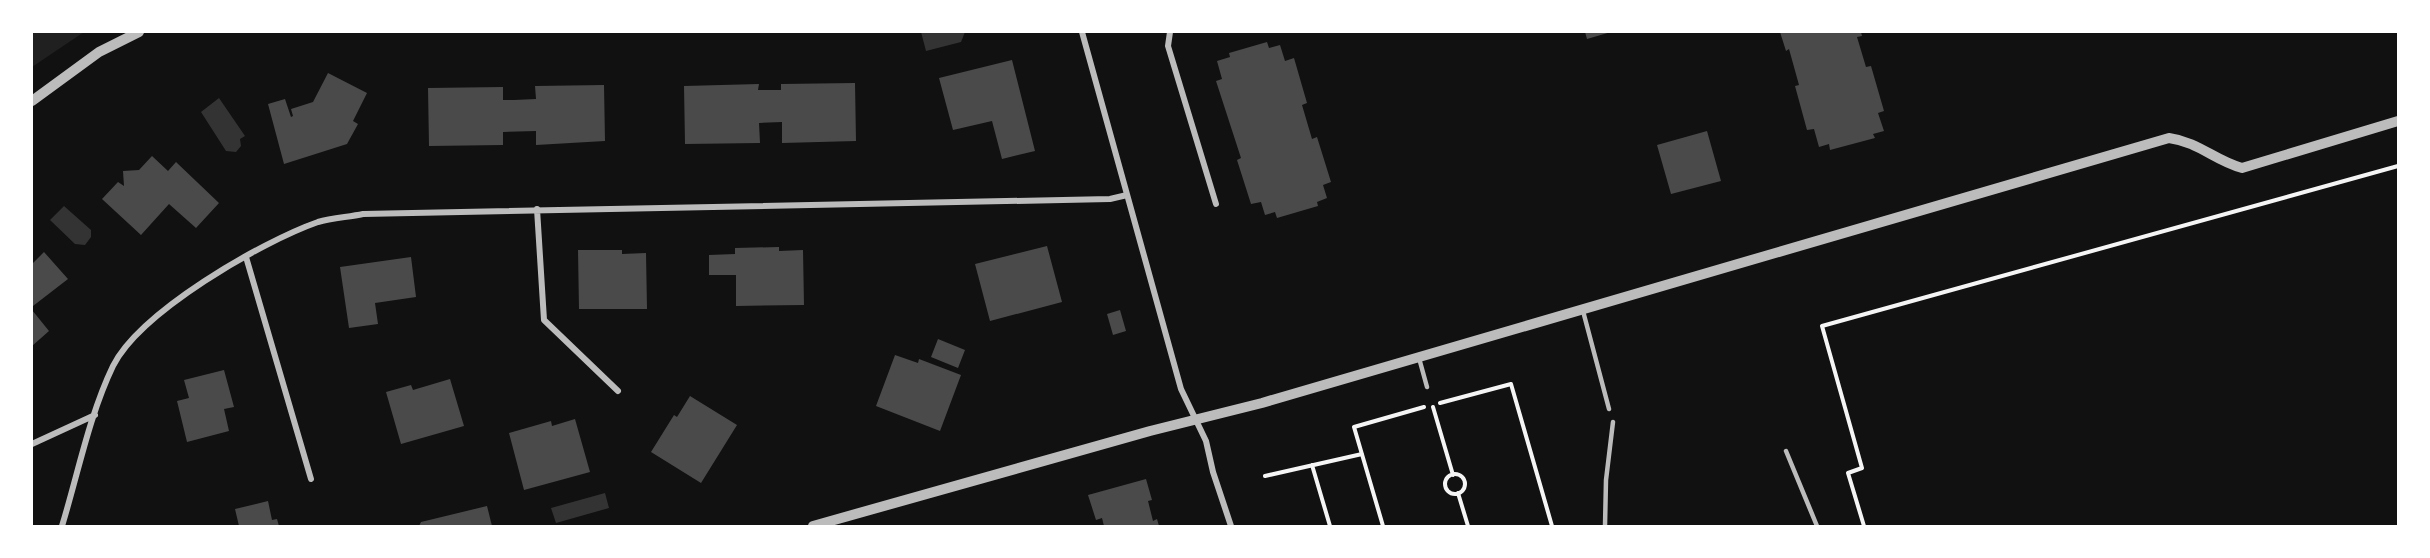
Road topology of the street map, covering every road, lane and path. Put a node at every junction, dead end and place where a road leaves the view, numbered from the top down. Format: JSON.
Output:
{"nodes":[{"id":1,"x":139,"y":32,"type":"edge"},
{"id":2,"x":1082,"y":32,"type":"edge"},
{"id":3,"x":1170,"y":32,"type":"edge"},
{"id":4,"x":32,"y":101,"type":"edge"},
{"id":5,"x":2398,"y":121,"type":"edge"},
{"id":6,"x":2398,"y":166,"type":"edge"},
{"id":7,"x":1127,"y":195,"type":"junction"},
{"id":8,"x":1216,"y":204,"type":"dead end"},
{"id":9,"x":537,"y":209,"type":"junction"},
{"id":10,"x":246,"y":257,"type":"junction"},
{"id":11,"x":1583,"y":308,"type":"junction"},
{"id":12,"x":1418,"y":357,"type":"junction"},
{"id":13,"x":1427,"y":387,"type":"dead end"},
{"id":14,"x":618,"y":391,"type":"dead end"},
{"id":15,"x":1432,"y":405,"type":"junction"},
{"id":16,"x":1609,"y":409,"type":"dead end"},
{"id":17,"x":95,"y":415,"type":"junction"},
{"id":18,"x":1195,"y":420,"type":"junction"},
{"id":19,"x":1613,"y":422,"type":"dead end"},
{"id":20,"x":32,"y":444,"type":"edge"},
{"id":21,"x":1786,"y":451,"type":"dead end"},
{"id":22,"x":1362,"y":454,"type":"junction"},
{"id":23,"x":1312,"y":465,"type":"junction"},
{"id":24,"x":1453,"y":475,"type":"junction"},
{"id":25,"x":1265,"y":476,"type":"dead end"},
{"id":26,"x":311,"y":479,"type":"dead end"},
{"id":27,"x":1458,"y":493,"type":"junction"},
{"id":28,"x":62,"y":526,"type":"edge"},
{"id":29,"x":813,"y":526,"type":"edge"},
{"id":30,"x":1231,"y":526,"type":"edge"},
{"id":31,"x":1330,"y":526,"type":"edge"},
{"id":32,"x":1383,"y":526,"type":"edge"},
{"id":33,"x":1468,"y":526,"type":"edge"},
{"id":34,"x":1552,"y":526,"type":"edge"},
{"id":35,"x":1605,"y":526,"type":"edge"},
{"id":36,"x":1817,"y":526,"type":"edge"},
{"id":37,"x":1864,"y":526,"type":"edge"}],
"edges":[{"from":1,"to":4,"type":"street"},
{"from":2,"to":7,"type":"street"},
{"from":3,"to":8,"type":"street"},
{"from":5,"to":11,"type":"street"},
{"from":6,"to":37,"type":"path"},
{"from":7,"to":9,"type":"street"},
{"from":7,"to":18,"type":"street"},
{"from":9,"to":10,"type":"street"},
{"from":9,"to":14,"type":"street"},
{"from":10,"to":17,"type":"street"},
{"from":10,"to":26,"type":"street"},
{"from":11,"to":12,"type":"street"},
{"from":11,"to":16,"type":"lane"},
{"from":12,"to":13,"type":"lane"},
{"from":12,"to":18,"type":"street"},
{"from":15,"to":22,"type":"path"},
{"from":15,"to":24,"type":"path"},
{"from":15,"to":34,"type":"path"},
{"from":17,"to":20,"type":"street"},
{"from":17,"to":28,"type":"street"},
{"from":18,"to":29,"type":"street"},
{"from":18,"to":30,"type":"street"},
{"from":19,"to":35,"type":"lane"},
{"from":21,"to":36,"type":"lane"},
{"from":22,"to":23,"type":"path"},
{"from":22,"to":32,"type":"path"},
{"from":23,"to":25,"type":"path"},
{"from":23,"to":31,"type":"path"},
{"from":24,"to":27,"type":"path"},
{"from":24,"to":27,"type":"path"},
{"from":27,"to":33,"type":"path"}]}
